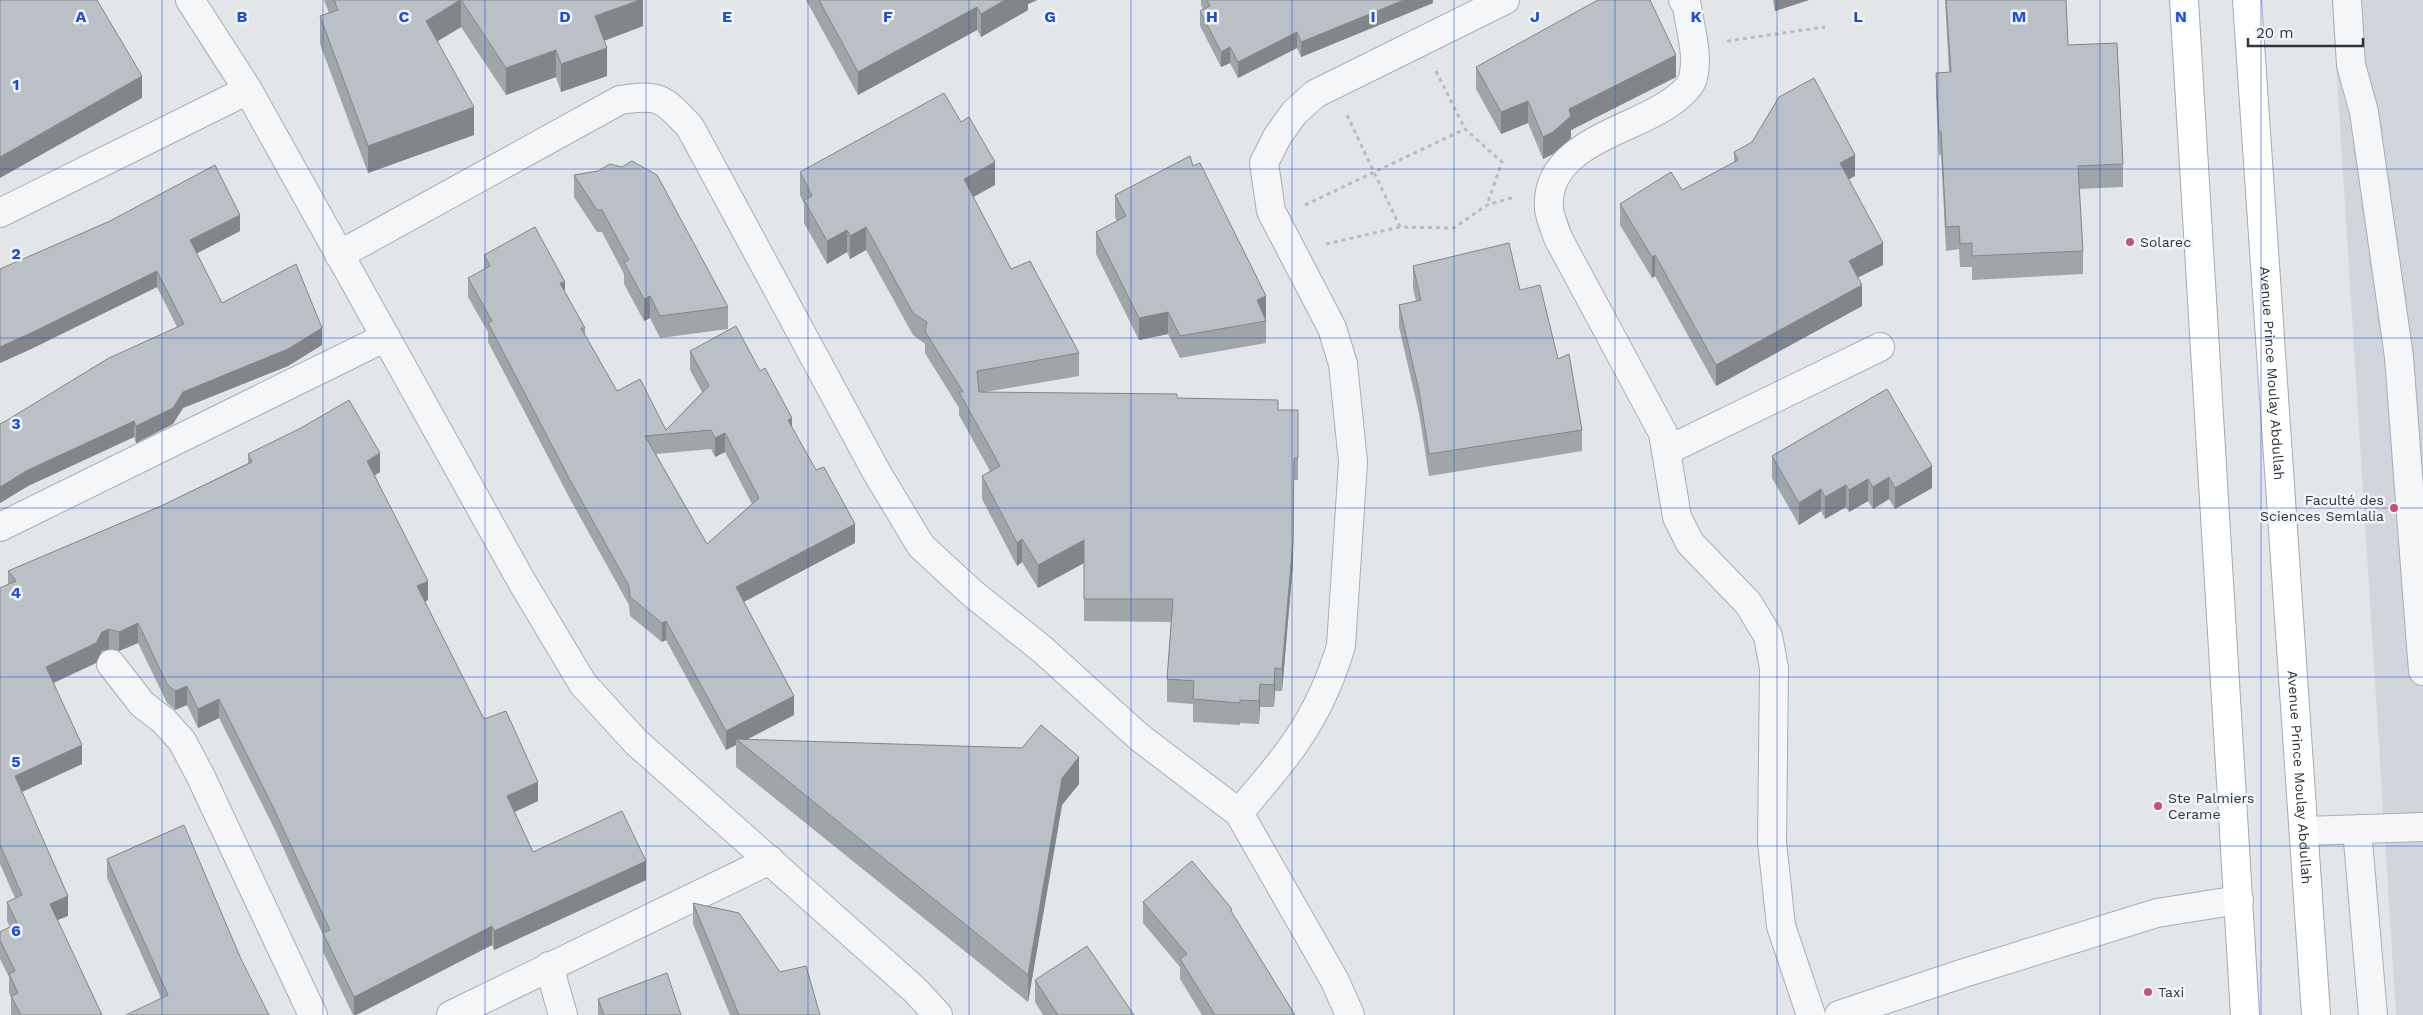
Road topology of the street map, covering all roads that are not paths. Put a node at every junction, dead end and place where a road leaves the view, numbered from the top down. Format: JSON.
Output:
{"nodes":[{"id":1,"x":190,"y":0,"type":"edge"},
{"id":2,"x":1506,"y":0,"type":"edge"},
{"id":3,"x":1683,"y":0,"type":"edge"},
{"id":4,"x":2184,"y":0,"type":"edge"},
{"id":5,"x":2247,"y":0,"type":"edge"},
{"id":6,"x":2347,"y":0,"type":"edge"},
{"id":7,"x":248,"y":90,"type":"junction"},
{"id":8,"x":0,"y":213,"type":"edge"},
{"id":9,"x":339,"y":255,"type":"junction"},
{"id":10,"x":386,"y":337,"type":"junction"},
{"id":11,"x":1880,"y":347,"type":"dead end"},
{"id":12,"x":1666,"y":451,"type":"junction"},
{"id":13,"x":0,"y":527,"type":"edge"},
{"id":14,"x":111,"y":664,"type":"dead end"},
{"id":15,"x":2423,"y":671,"type":"edge"},
{"id":16,"x":1239,"y":812,"type":"junction"},
{"id":17,"x":2423,"y":827,"type":"edge"},
{"id":18,"x":2357,"y":829,"type":"junction"},
{"id":19,"x":2305,"y":831,"type":"junction"},
{"id":20,"x":770,"y":860,"type":"junction"},
{"id":21,"x":2239,"y":900,"type":"junction"},
{"id":22,"x":549,"y":966,"type":"junction"},
{"id":23,"x":313,"y":1015,"type":"edge"},
{"id":24,"x":451,"y":1015,"type":"edge"},
{"id":25,"x":563,"y":1015,"type":"edge"},
{"id":26,"x":938,"y":1015,"type":"edge"},
{"id":27,"x":1350,"y":1015,"type":"edge"},
{"id":28,"x":1811,"y":1015,"type":"edge"},
{"id":29,"x":1838,"y":1015,"type":"edge"},
{"id":30,"x":2245,"y":1015,"type":"edge"},
{"id":31,"x":2316,"y":1015,"type":"edge"},
{"id":32,"x":2373,"y":1015,"type":"edge"}],
"edges":[{"from":1,"to":7,"type":"street"},
{"from":2,"to":16,"type":"street"},
{"from":3,"to":12,"type":"street"},
{"from":4,"to":21,"type":"main road"},
{"from":5,"to":19,"type":"main road","name":"Avenue Prince Moulay Abdullah"},
{"from":6,"to":15,"type":"street"},
{"from":7,"to":8,"type":"street"},
{"from":7,"to":9,"type":"street"},
{"from":9,"to":10,"type":"street"},
{"from":9,"to":16,"type":"street"},
{"from":10,"to":13,"type":"street"},
{"from":10,"to":20,"type":"street"},
{"from":11,"to":12,"type":"street"},
{"from":12,"to":28,"type":"street"},
{"from":14,"to":23,"type":"street"},
{"from":16,"to":27,"type":"street"},
{"from":17,"to":18,"type":"street"},
{"from":18,"to":19,"type":"street"},
{"from":18,"to":32,"type":"street"},
{"from":19,"to":31,"type":"main road","name":"Avenue Prince Moulay Abdullah"},
{"from":20,"to":22,"type":"street"},
{"from":20,"to":26,"type":"street"},
{"from":21,"to":29,"type":"street"},
{"from":21,"to":30,"type":"main road"},
{"from":22,"to":24,"type":"street"},
{"from":22,"to":25,"type":"street"}]}
